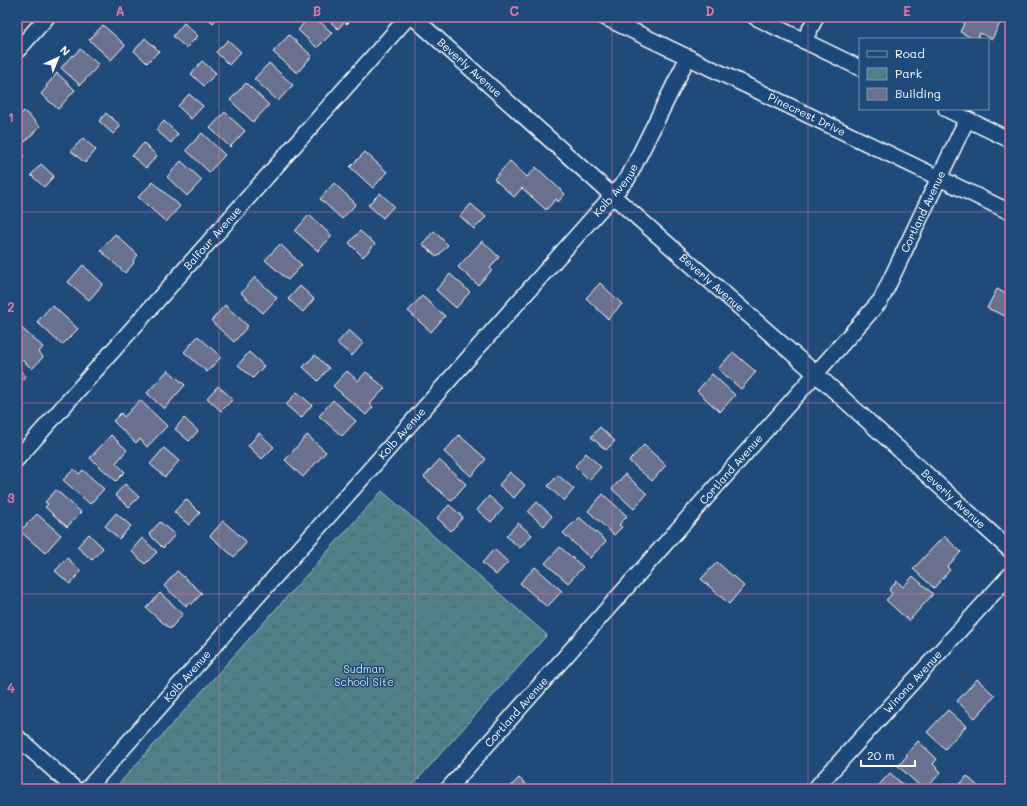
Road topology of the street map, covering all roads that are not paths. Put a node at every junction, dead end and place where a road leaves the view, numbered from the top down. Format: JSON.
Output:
{"nodes":[{"id":1,"x":47,"y":17,"type":"edge"},
{"id":2,"x":408,"y":17,"type":"edge"},
{"id":3,"x":413,"y":17,"type":"edge"},
{"id":4,"x":604,"y":17,"type":"edge"},
{"id":5,"x":755,"y":17,"type":"edge"},
{"id":6,"x":816,"y":17,"type":"edge"},
{"id":7,"x":804,"y":41,"type":"junction"},
{"id":8,"x":17,"y":51,"type":"edge"},
{"id":9,"x":688,"y":57,"type":"junction"},
{"id":10,"x":859,"y":68,"type":"edge"},
{"id":11,"x":948,"y":110,"type":"edge"},
{"id":12,"x":967,"y":119,"type":"junction"},
{"id":13,"x":1010,"y":140,"type":"edge"},
{"id":14,"x":939,"y":178,"type":"junction"},
{"id":15,"x":613,"y":196,"type":"junction"},
{"id":16,"x":1010,"y":212,"type":"edge"},
{"id":17,"x":816,"y":374,"type":"junction"},
{"id":18,"x":17,"y":459,"type":"edge"},
{"id":19,"x":1010,"y":550,"type":"edge"},
{"id":20,"x":1010,"y":575,"type":"edge"},
{"id":21,"x":17,"y":737,"type":"edge"},
{"id":22,"x":76,"y":789,"type":"edge"},
{"id":23,"x":87,"y":789,"type":"edge"},
{"id":24,"x":448,"y":789,"type":"edge"},
{"id":25,"x":815,"y":789,"type":"edge"}],
"edges":[{"from":1,"to":8,"type":"street"},
{"from":2,"to":18,"type":"street","name":"Balfour Avenue"},
{"from":3,"to":15,"type":"street","name":"Beverly Avenue"},
{"from":4,"to":9,"type":"street","name":"Pinecrest Drive"},
{"from":5,"to":7,"type":"street"},
{"from":6,"to":7,"type":"street"},
{"from":7,"to":10,"type":"street"},
{"from":9,"to":14,"type":"street","name":"Pinecrest Drive"},
{"from":9,"to":15,"type":"street","name":"Kolb Avenue"},
{"from":11,"to":12,"type":"street"},
{"from":12,"to":13,"type":"street"},
{"from":12,"to":14,"type":"street","name":"Cortland Avenue"},
{"from":14,"to":16,"type":"street","name":"Pinecrest Drive"},
{"from":14,"to":17,"type":"street","name":"Cortland Avenue"},
{"from":15,"to":17,"type":"street","name":"Beverly Avenue"},
{"from":15,"to":23,"type":"street","name":"Kolb Avenue"},
{"from":17,"to":19,"type":"street","name":"Beverly Avenue"},
{"from":17,"to":24,"type":"street","name":"Cortland Avenue"},
{"from":20,"to":25,"type":"street","name":"Winona Avenue"},
{"from":21,"to":22,"type":"street"}]}
